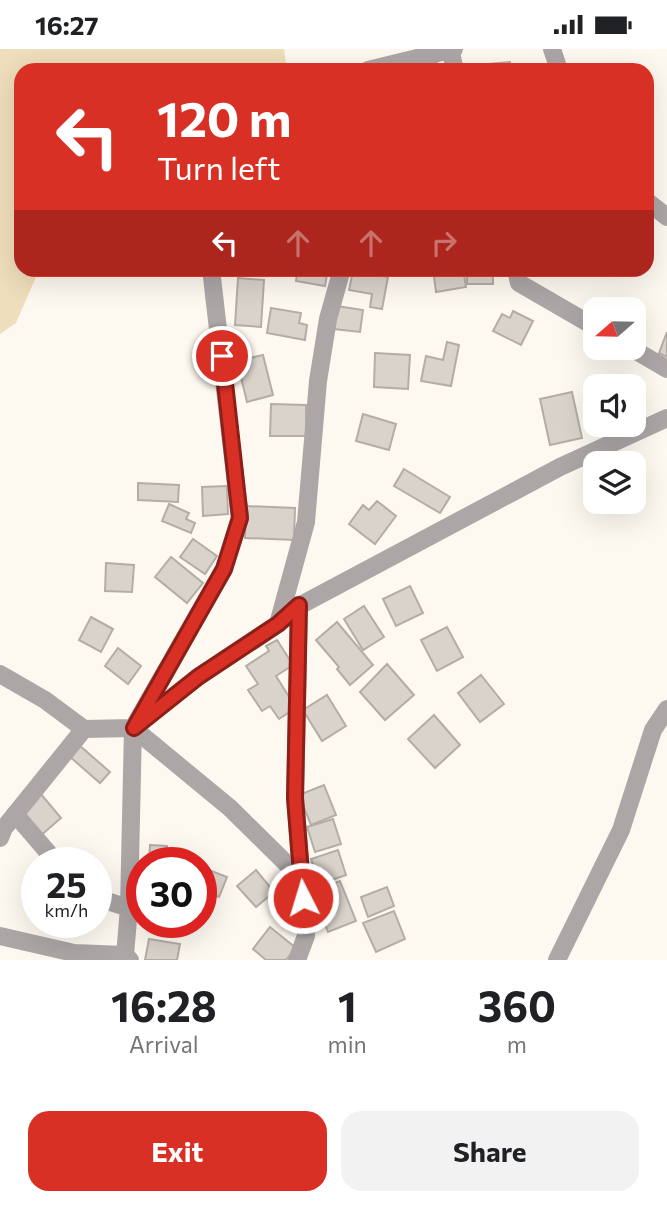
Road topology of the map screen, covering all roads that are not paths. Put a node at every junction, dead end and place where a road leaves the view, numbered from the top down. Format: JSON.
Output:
{"nodes":[{"id":1,"x":452,"y":49,"type":"edge"},
{"id":2,"x":396,"y":63,"type":"edge"},
{"id":3,"x":212,"y":277,"type":"edge"},
{"id":4,"x":340,"y":277,"type":"edge"},
{"id":5,"x":518,"y":277,"type":"edge"},
{"id":6,"x":583,"y":320,"type":"edge"},
{"id":7,"x":646,"y":357,"type":"edge"},
{"id":8,"x":667,"y":369,"type":"edge"},
{"id":9,"x":667,"y":418,"type":"edge"},
{"id":10,"x":299,"y":605,"type":"junction"},
{"id":11,"x":278,"y":624,"type":"junction"},
{"id":12,"x":0,"y":674,"type":"edge"},
{"id":13,"x":667,"y":709,"type":"edge"},
{"id":14,"x":134,"y":728,"type":"junction"},
{"id":15,"x":84,"y":729,"type":"junction"},
{"id":16,"x":15,"y":814,"type":"junction"},
{"id":17,"x":0,"y":838,"type":"edge"},
{"id":18,"x":43,"y":847,"type":"edge"},
{"id":19,"x":131,"y":847,"type":"edge"},
{"id":20,"x":301,"y":878,"type":"junction"},
{"id":21,"x":0,"y":936,"type":"edge"},
{"id":22,"x":129,"y":938,"type":"edge"},
{"id":23,"x":73,"y":957,"type":"edge"},
{"id":24,"x":128,"y":958,"type":"edge"},
{"id":25,"x":297,"y":960,"type":"edge"},
{"id":26,"x":557,"y":960,"type":"edge"}],
"edges":[{"from":1,"to":2,"type":"street"},
{"from":3,"to":14,"type":"street"},
{"from":4,"to":11,"type":"street"},
{"from":5,"to":6,"type":"street"},
{"from":7,"to":8,"type":"street"},
{"from":9,"to":10,"type":"street"},
{"from":10,"to":11,"type":"street"},
{"from":10,"to":20,"type":"street"},
{"from":11,"to":14,"type":"street"},
{"from":12,"to":15,"type":"street"},
{"from":13,"to":26,"type":"street"},
{"from":14,"to":15,"type":"street"},
{"from":14,"to":19,"type":"street"},
{"from":14,"to":20,"type":"street"},
{"from":15,"to":16,"type":"street"},
{"from":16,"to":17,"type":"street"},
{"from":16,"to":18,"type":"street"},
{"from":20,"to":25,"type":"street"},
{"from":21,"to":23,"type":"street"},
{"from":22,"to":24,"type":"street"},
{"from":23,"to":24,"type":"street"}]}
